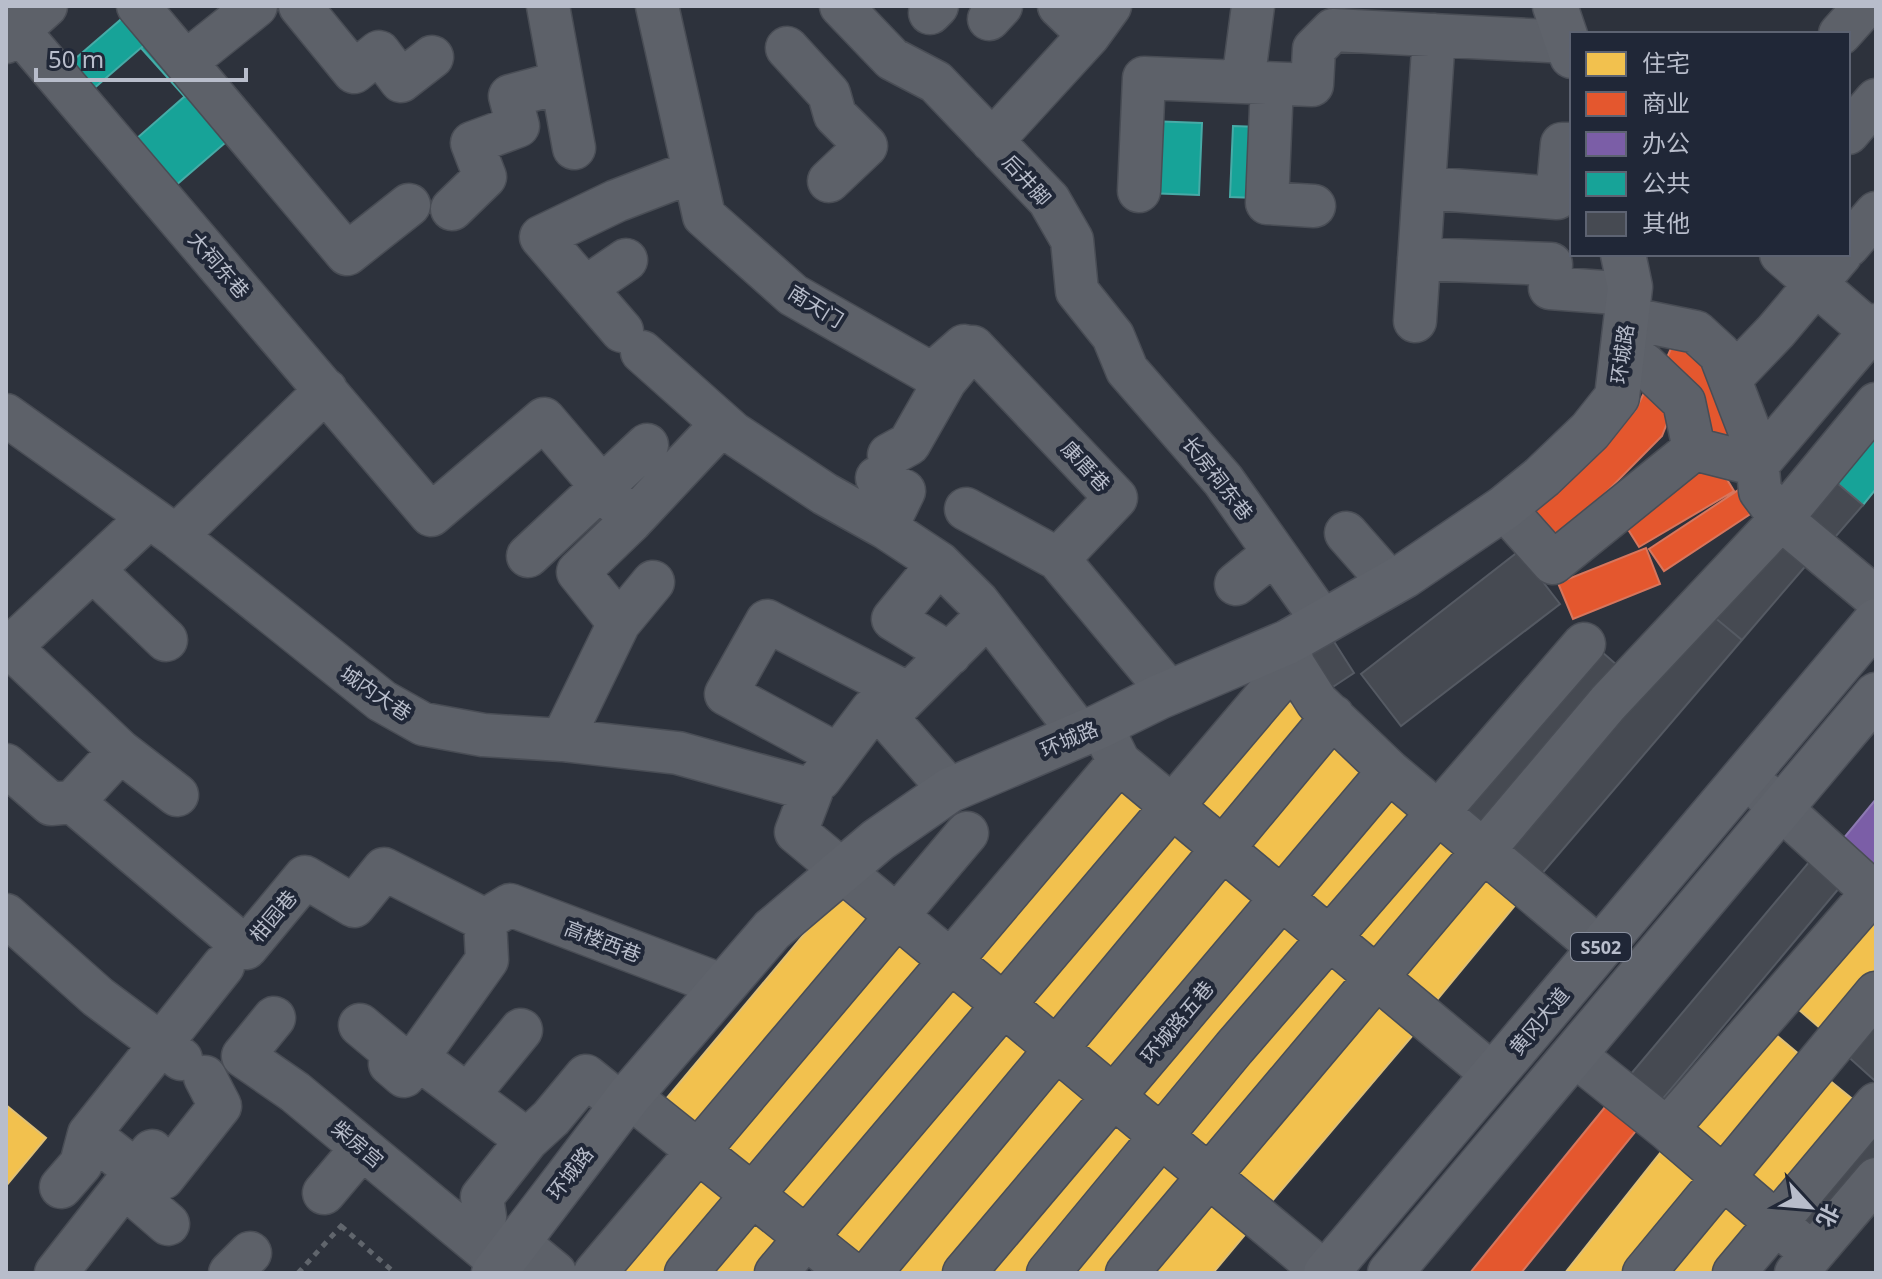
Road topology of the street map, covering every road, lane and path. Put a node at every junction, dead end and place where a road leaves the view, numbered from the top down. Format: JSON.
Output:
{"nodes":[{"id":1,"x":138,"y":6,"type":"edge"},
{"id":2,"x":256,"y":6,"type":"edge"},
{"id":3,"x":279,"y":6,"type":"edge"},
{"id":4,"x":289,"y":6,"type":"edge"},
{"id":5,"x":300,"y":6,"type":"edge"},
{"id":6,"x":548,"y":6,"type":"edge"},
{"id":7,"x":657,"y":6,"type":"edge"},
{"id":8,"x":1059,"y":6,"type":"edge"},
{"id":9,"x":1253,"y":6,"type":"edge"},
{"id":10,"x":1865,"y":6,"type":"edge"},
{"id":11,"x":846,"y":11,"type":"edge"},
{"id":12,"x":1333,"y":18,"type":"edge"},
{"id":13,"x":1100,"y":20,"type":"edge"},
{"id":14,"x":19,"y":24,"type":"edge"},
{"id":15,"x":1842,"y":32,"type":"edge"},
{"id":16,"x":1434,"y":35,"type":"junction"},
{"id":17,"x":1565,"y":35,"type":"edge"},
{"id":18,"x":432,"y":57,"type":"dead end"},
{"id":19,"x":186,"y":62,"type":"junction"},
{"id":20,"x":562,"y":82,"type":"junction"},
{"id":21,"x":1257,"y":83,"type":"junction"},
{"id":22,"x":1876,"y":100,"type":"edge"},
{"id":23,"x":1850,"y":103,"type":"edge"},
{"id":24,"x":1876,"y":125,"type":"edge"},
{"id":25,"x":1850,"y":131,"type":"edge"},
{"id":26,"x":992,"y":141,"type":"junction"},
{"id":27,"x":1570,"y":144,"type":"edge"},
{"id":28,"x":574,"y":148,"type":"dead end"},
{"id":29,"x":694,"y":171,"type":"junction"},
{"id":30,"x":829,"y":181,"type":"dead end"},
{"id":31,"x":1424,"y":188,"type":"junction"},
{"id":32,"x":1139,"y":191,"type":"dead end"},
{"id":33,"x":409,"y":205,"type":"dead end"},
{"id":34,"x":1314,"y":206,"type":"dead end"},
{"id":35,"x":452,"y":209,"type":"dead end"},
{"id":36,"x":1876,"y":213,"type":"edge"},
{"id":37,"x":1850,"y":244,"type":"edge"},
{"id":38,"x":1783,"y":256,"type":"edge"},
{"id":39,"x":1839,"y":256,"type":"edge"},
{"id":40,"x":1419,"y":259,"type":"junction"},
{"id":41,"x":626,"y":260,"type":"dead end"},
{"id":42,"x":585,"y":288,"type":"junction"},
{"id":43,"x":1626,"y":306,"type":"edge"},
{"id":44,"x":1415,"y":321,"type":"dead end"},
{"id":45,"x":1876,"y":325,"type":"edge"},
{"id":46,"x":1113,"y":336,"type":"joint"},
{"id":47,"x":1876,"y":336,"type":"edge"},
{"id":48,"x":973,"y":347,"type":"junction"},
{"id":49,"x":1730,"y":379,"type":"junction"},
{"id":50,"x":326,"y":390,"type":"junction"},
{"id":51,"x":1876,"y":404,"type":"edge"},
{"id":52,"x":6,"y":415,"type":"edge"},
{"id":53,"x":722,"y":424,"type":"junction"},
{"id":54,"x":647,"y":445,"type":"dead end"},
{"id":55,"x":1694,"y":449,"type":"junction"},
{"id":56,"x":1757,"y":465,"type":"junction"},
{"id":57,"x":588,"y":486,"type":"junction"},
{"id":58,"x":1504,"y":508,"type":"junction"},
{"id":59,"x":966,"y":509,"type":"dead end"},
{"id":60,"x":1781,"y":519,"type":"junction"},
{"id":61,"x":163,"y":527,"type":"junction"},
{"id":62,"x":886,"y":528,"type":"junction"},
{"id":63,"x":620,"y":531,"type":"junction"},
{"id":64,"x":1346,"y":533,"type":"dead end"},
{"id":65,"x":1274,"y":553,"type":"junction"},
{"id":66,"x":528,"y":556,"type":"dead end"},
{"id":67,"x":939,"y":563,"type":"junction"},
{"id":68,"x":1043,"y":563,"type":"junction"},
{"id":69,"x":93,"y":570,"type":"junction"},
{"id":70,"x":653,"y":582,"type":"dead end"},
{"id":71,"x":1236,"y":584,"type":"dead end"},
{"id":72,"x":1391,"y":584,"type":"junction"},
{"id":73,"x":1874,"y":608,"type":"edge"},
{"id":74,"x":988,"y":615,"type":"junction"},
{"id":75,"x":619,"y":623,"type":"junction"},
{"id":76,"x":166,"y":640,"type":"dead end"},
{"id":77,"x":1301,"y":642,"type":"junction"},
{"id":78,"x":1584,"y":644,"type":"dead end"},
{"id":79,"x":8,"y":649,"type":"edge"},
{"id":80,"x":950,"y":654,"type":"junction"},
{"id":81,"x":1170,"y":693,"type":"junction"},
{"id":82,"x":1876,"y":695,"type":"edge"},
{"id":83,"x":897,"y":705,"type":"junction"},
{"id":84,"x":1333,"y":716,"type":"junction"},
{"id":85,"x":562,"y":740,"type":"junction"},
{"id":86,"x":1100,"y":741,"type":"junction"},
{"id":87,"x":120,"y":751,"type":"junction"},
{"id":88,"x":6,"y":765,"type":"edge"},
{"id":89,"x":1389,"y":771,"type":"junction"},
{"id":90,"x":950,"y":790,"type":"junction"},
{"id":91,"x":1765,"y":794,"type":"dead end"},
{"id":92,"x":177,"y":795,"type":"dead end"},
{"id":93,"x":73,"y":802,"type":"junction"},
{"id":94,"x":967,"y":833,"type":"dead end"},
{"id":95,"x":842,"y":872,"type":"junction"},
{"id":96,"x":1874,"y":894,"type":"edge"},
{"id":97,"x":6,"y":915,"type":"edge"},
{"id":98,"x":485,"y":920,"type":"junction"},
{"id":99,"x":1586,"y":937,"type":"dead end"},
{"id":100,"x":223,"y":966,"type":"dead end"},
{"id":101,"x":724,"y":986,"type":"junction"},
{"id":102,"x":1876,"y":993,"type":"edge"},
{"id":103,"x":274,"y":1018,"type":"dead end"},
{"id":104,"x":360,"y":1025,"type":"dead end"},
{"id":105,"x":521,"y":1030,"type":"dead end"},
{"id":106,"x":160,"y":1043,"type":"junction"},
{"id":107,"x":243,"y":1056,"type":"junction"},
{"id":108,"x":419,"y":1059,"type":"junction"},
{"id":109,"x":1479,"y":1063,"type":"dead end"},
{"id":110,"x":1587,"y":1065,"type":"dead end"},
{"id":111,"x":205,"y":1077,"type":"junction"},
{"id":112,"x":468,"y":1095,"type":"junction"},
{"id":113,"x":626,"y":1101,"type":"junction"},
{"id":114,"x":1876,"y":1104,"type":"edge"},
{"id":115,"x":1667,"y":1129,"type":"junction"},
{"id":116,"x":89,"y":1134,"type":"junction"},
{"id":117,"x":527,"y":1140,"type":"junction"},
{"id":118,"x":362,"y":1148,"type":"junction"},
{"id":119,"x":138,"y":1170,"type":"junction"},
{"id":120,"x":1722,"y":1176,"type":"junction"},
{"id":121,"x":1876,"y":1179,"type":"edge"},
{"id":122,"x":61,"y":1187,"type":"dead end"},
{"id":123,"x":338,"y":1212,"type":"junction"},
{"id":124,"x":1776,"y":1222,"type":"junction"},
{"id":125,"x":168,"y":1224,"type":"dead end"},
{"id":126,"x":495,"y":1254,"type":"edge"},
{"id":127,"x":1804,"y":1263,"type":"edge"},
{"id":128,"x":1319,"y":1268,"type":"edge"},
{"id":129,"x":56,"y":1273,"type":"edge"},
{"id":130,"x":298,"y":1273,"type":"edge"},
{"id":131,"x":395,"y":1273,"type":"edge"},
{"id":132,"x":555,"y":1273,"type":"edge"},
{"id":133,"x":595,"y":1273,"type":"edge"},
{"id":134,"x":686,"y":1273,"type":"edge"},
{"id":135,"x":776,"y":1273,"type":"edge"},
{"id":136,"x":850,"y":1273,"type":"edge"},
{"id":137,"x":870,"y":1273,"type":"edge"},
{"id":138,"x":964,"y":1273,"type":"edge"},
{"id":139,"x":1048,"y":1273,"type":"edge"},
{"id":140,"x":1127,"y":1273,"type":"edge"},
{"id":141,"x":1390,"y":1273,"type":"edge"},
{"id":142,"x":1644,"y":1273,"type":"edge"},
{"id":143,"x":1734,"y":1273,"type":"edge"}],
"edges":[{"from":1,"to":19,"type":"street"},
{"from":2,"to":19,"type":"street"},
{"from":3,"to":4,"type":"street"},
{"from":5,"to":18,"type":"street"},
{"from":6,"to":20,"type":"street"},
{"from":7,"to":29,"type":"street","name":"南天门"},
{"from":8,"to":13,"type":"street"},
{"from":9,"to":21,"type":"street"},
{"from":10,"to":15,"type":"street"},
{"from":11,"to":26,"type":"street"},
{"from":11,"to":30,"type":"street"},
{"from":12,"to":16,"type":"street"},
{"from":12,"to":21,"type":"street"},
{"from":13,"to":26,"type":"street","name":"后井脚"},
{"from":14,"to":50,"type":"street","name":"大祠东巷"},
{"from":16,"to":17,"type":"street"},
{"from":16,"to":31,"type":"street"},
{"from":19,"to":33,"type":"street"},
{"from":20,"to":28,"type":"street"},
{"from":20,"to":35,"type":"street"},
{"from":21,"to":32,"type":"street"},
{"from":21,"to":34,"type":"street"},
{"from":22,"to":25,"type":"street"},
{"from":23,"to":24,"type":"street"},
{"from":26,"to":46,"type":"street","name":"后井脚"},
{"from":27,"to":31,"type":"street"},
{"from":29,"to":42,"type":"street"},
{"from":29,"to":48,"type":"street","name":"南天门"},
{"from":31,"to":40,"type":"street"},
{"from":36,"to":37,"type":"street"},
{"from":38,"to":47,"type":"street"},
{"from":39,"to":49,"type":"street"},
{"from":40,"to":43,"type":"street"},
{"from":40,"to":44,"type":"street"},
{"from":41,"to":42,"type":"street"},
{"from":42,"to":53,"type":"street"},
{"from":43,"to":49,"type":"street"},
{"from":43,"to":55,"type":"street"},
{"from":43,"to":58,"type":"main road","name":"环城路"},
{"from":45,"to":56,"type":"street"},
{"from":46,"to":65,"type":"street","name":"长房祠东巷"},
{"from":48,"to":62,"type":"street"},
{"from":48,"to":68,"type":"street","name":"康厝巷"},
{"from":49,"to":56,"type":"street"},
{"from":50,"to":57,"type":"street","name":"大祠东巷"},
{"from":50,"to":61,"type":"street"},
{"from":51,"to":60,"type":"street"},
{"from":52,"to":61,"type":"street","name":"城内大巷"},
{"from":53,"to":62,"type":"street"},
{"from":53,"to":63,"type":"street"},
{"from":54,"to":57,"type":"street"},
{"from":55,"to":56,"type":"street"},
{"from":55,"to":58,"type":"street"},
{"from":56,"to":60,"type":"street"},
{"from":57,"to":63,"type":"street"},
{"from":57,"to":66,"type":"street"},
{"from":58,"to":72,"type":"main road","name":"环城路"},
{"from":59,"to":68,"type":"street"},
{"from":60,"to":73,"type":"street"},
{"from":60,"to":140,"type":"street"},
{"from":61,"to":69,"type":"street"},
{"from":61,"to":85,"type":"street","name":"城内大巷"},
{"from":62,"to":67,"type":"street"},
{"from":63,"to":75,"type":"street"},
{"from":64,"to":72,"type":"street"},
{"from":65,"to":71,"type":"street"},
{"from":65,"to":77,"type":"street","name":"长房祠东巷"},
{"from":67,"to":74,"type":"street"},
{"from":67,"to":80,"type":"street"},
{"from":68,"to":81,"type":"street"},
{"from":69,"to":76,"type":"street"},
{"from":69,"to":79,"type":"street"},
{"from":70,"to":75,"type":"street"},
{"from":72,"to":77,"type":"main road","name":"环城路"},
{"from":73,"to":128,"type":"main road","name":"黄冈大道","number":"S502"},
{"from":74,"to":80,"type":"street"},
{"from":74,"to":86,"type":"street"},
{"from":75,"to":85,"type":"street"},
{"from":77,"to":81,"type":"main road","name":"环城路"},
{"from":77,"to":84,"type":"street","name":"长房祠东巷"},
{"from":77,"to":135,"type":"street"},
{"from":78,"to":139,"type":"street"},
{"from":79,"to":87,"type":"street"},
{"from":80,"to":83,"type":"street"},
{"from":81,"to":86,"type":"main road","name":"环城路"},
{"from":82,"to":141,"type":"main road","number":"S502"},
{"from":83,"to":83,"type":"street"},
{"from":83,"to":90,"type":"street"},
{"from":84,"to":89,"type":"street","name":"长房祠东巷"},
{"from":84,"to":137,"type":"street"},
{"from":85,"to":95,"type":"street","name":"城内大巷"},
{"from":86,"to":90,"type":"main road","name":"环城路"},
{"from":86,"to":109,"type":"street"},
{"from":86,"to":134,"type":"street"},
{"from":87,"to":92,"type":"street"},
{"from":87,"to":93,"type":"street"},
{"from":88,"to":93,"type":"street"},
{"from":89,"to":99,"type":"street","name":"长房祠东巷"},
{"from":89,"to":138,"type":"street","name":"环城路五巷"},
{"from":90,"to":95,"type":"main road","name":"环城路"},
{"from":91,"to":96,"type":"street"},
{"from":93,"to":98,"type":"street","name":"柑园巷"},
{"from":94,"to":133,"type":"street"},
{"from":95,"to":101,"type":"main road","name":"环城路"},
{"from":95,"to":128,"type":"street"},
{"from":96,"to":115,"type":"street"},
{"from":97,"to":106,"type":"street"},
{"from":98,"to":101,"type":"street","name":"高楼西巷"},
{"from":98,"to":108,"type":"street"},
{"from":100,"to":106,"type":"street"},
{"from":101,"to":113,"type":"main road","name":"环城路"},
{"from":102,"to":120,"type":"street"},
{"from":103,"to":107,"type":"street"},
{"from":104,"to":108,"type":"street"},
{"from":105,"to":112,"type":"street"},
{"from":106,"to":111,"type":"street"},
{"from":106,"to":116,"type":"street"},
{"from":107,"to":111,"type":"street"},
{"from":107,"to":118,"type":"street","name":"柴房宫"},
{"from":108,"to":112,"type":"street"},
{"from":110,"to":115,"type":"street"},
{"from":111,"to":119,"type":"street"},
{"from":112,"to":117,"type":"street"},
{"from":113,"to":117,"type":"street"},
{"from":113,"to":126,"type":"main road","name":"环城路"},
{"from":113,"to":136,"type":"street"},
{"from":114,"to":124,"type":"street"},
{"from":115,"to":120,"type":"street"},
{"from":116,"to":119,"type":"street"},
{"from":116,"to":122,"type":"street"},
{"from":117,"to":126,"type":"street"},
{"from":118,"to":123,"type":"street"},
{"from":118,"to":126,"type":"street","name":"柴房宫"},
{"from":119,"to":125,"type":"street"},
{"from":119,"to":129,"type":"street"},
{"from":120,"to":124,"type":"street"},
{"from":120,"to":142,"type":"street"},
{"from":121,"to":127,"type":"street"},
{"from":123,"to":130,"type":"path"},
{"from":123,"to":131,"type":"path"},
{"from":124,"to":127,"type":"street"},
{"from":124,"to":143,"type":"street"},
{"from":126,"to":132,"type":"street","name":"柴房宫"}]}
